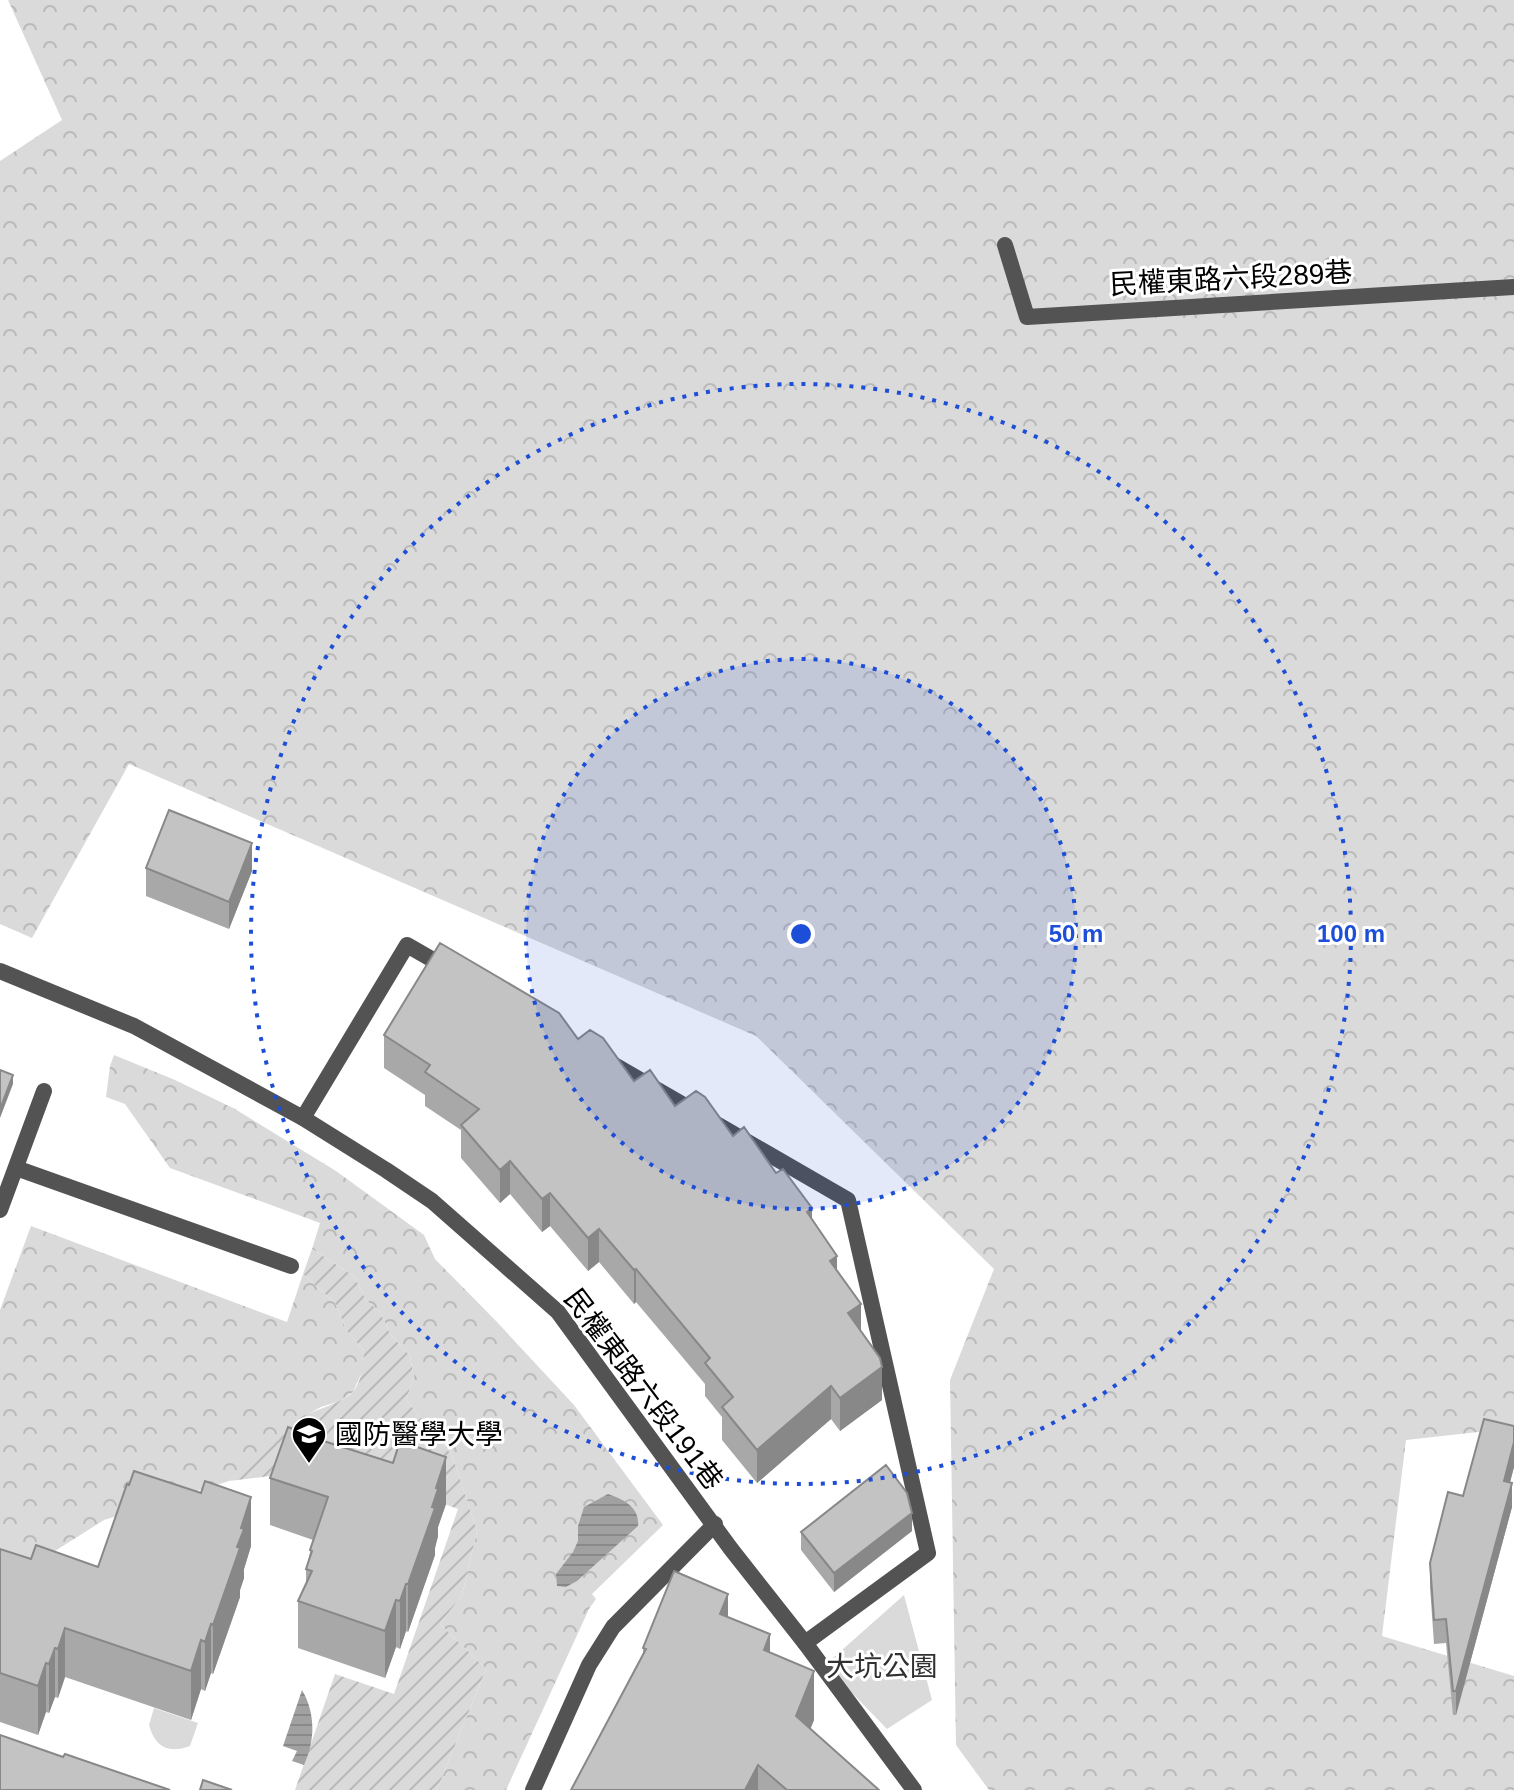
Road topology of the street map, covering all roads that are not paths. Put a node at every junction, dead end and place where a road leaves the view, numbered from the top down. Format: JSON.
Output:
{"nodes":[{"id":1,"x":1005,"y":245,"type":"dead end"},
{"id":2,"x":1514,"y":287,"type":"edge"},
{"id":3,"x":0,"y":971,"type":"edge"},
{"id":4,"x":462,"y":977,"type":"edge"},
{"id":5,"x":600,"y":1057,"type":"edge"},
{"id":6,"x":44,"y":1091,"type":"dead end"},
{"id":7,"x":303,"y":1118,"type":"junction"},
{"id":8,"x":16,"y":1168,"type":"junction"},
{"id":9,"x":0,"y":1210,"type":"edge"},
{"id":10,"x":291,"y":1266,"type":"dead end"},
{"id":11,"x":715,"y":1524,"type":"junction"},
{"id":12,"x":805,"y":1643,"type":"junction"},
{"id":13,"x":533,"y":1790,"type":"edge"},
{"id":14,"x":914,"y":1790,"type":"edge"}],
"edges":[{"from":1,"to":2,"type":"street","name":"民權東路六段289巷"},
{"from":3,"to":7,"type":"street","name":"民權東路六段191巷"},
{"from":4,"to":7,"type":"street"},
{"from":5,"to":12,"type":"street"},
{"from":6,"to":8,"type":"street"},
{"from":7,"to":11,"type":"street","name":"民權東路六段191巷"},
{"from":8,"to":9,"type":"street"},
{"from":8,"to":10,"type":"street"},
{"from":11,"to":12,"type":"street","name":"民權東路六段191巷"},
{"from":11,"to":13,"type":"street"},
{"from":12,"to":14,"type":"street","name":"民權東路六段191巷"}]}
